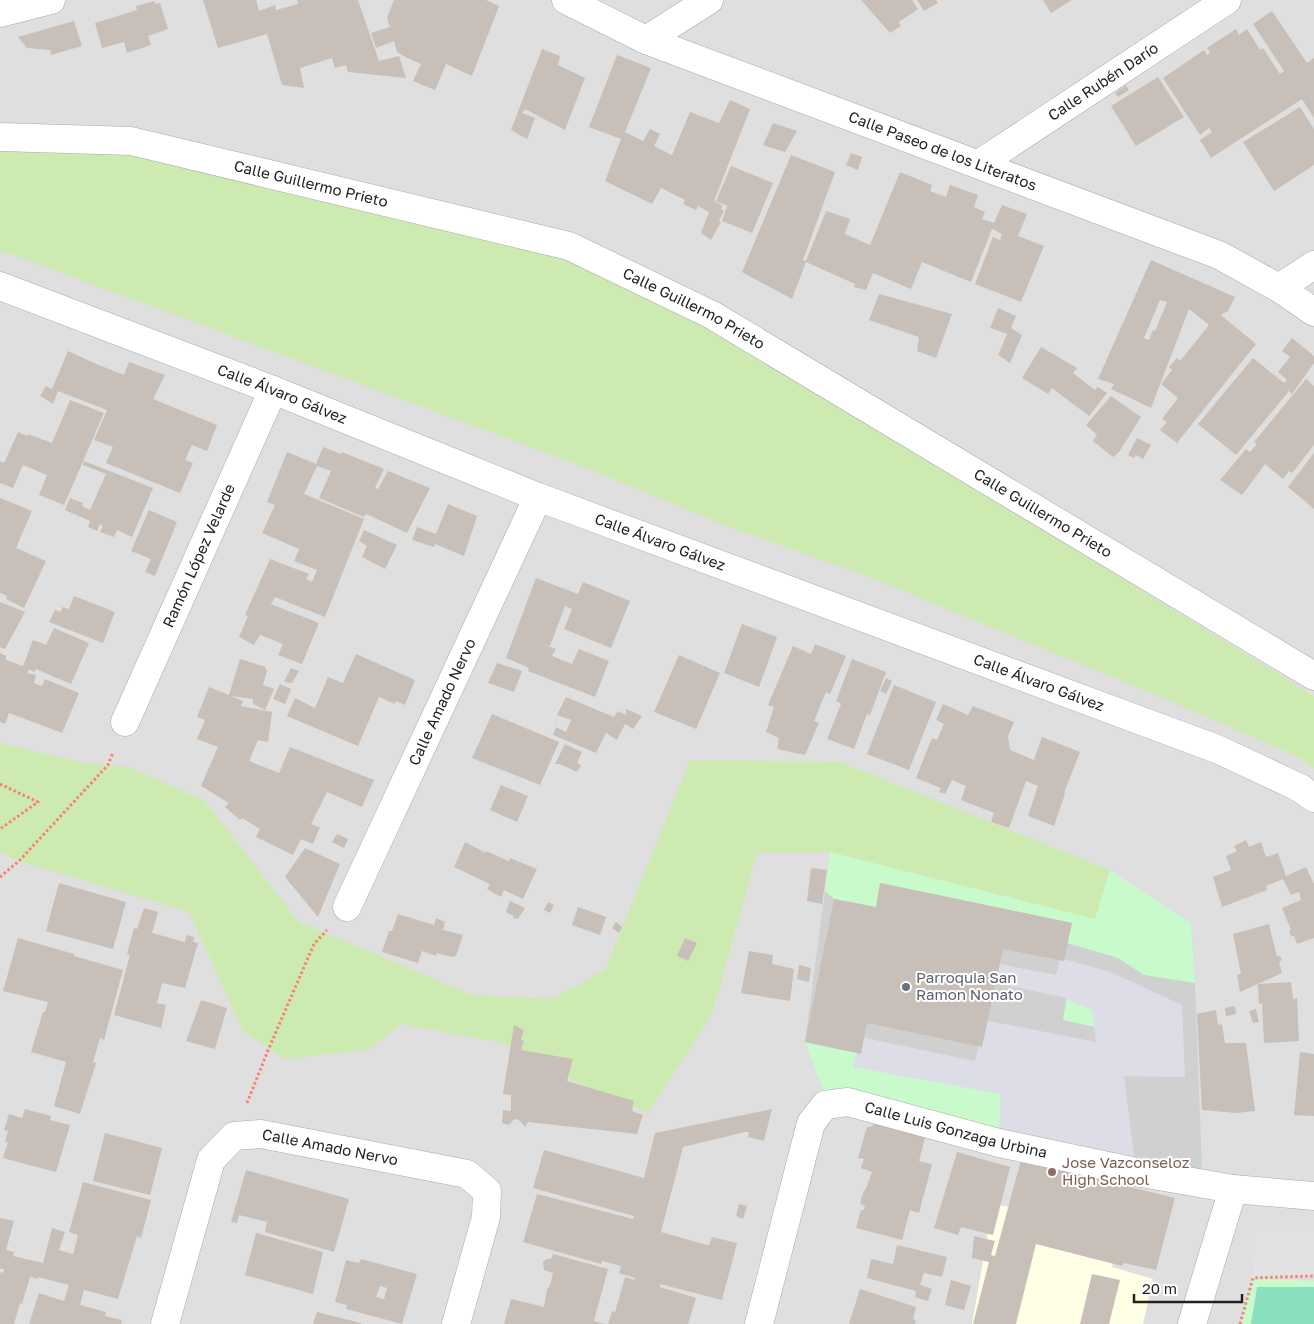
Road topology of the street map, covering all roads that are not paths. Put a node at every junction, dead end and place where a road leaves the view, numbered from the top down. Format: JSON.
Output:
{"nodes":[{"id":1,"x":50,"y":0,"type":"edge"},
{"id":2,"x":566,"y":0,"type":"edge"},
{"id":3,"x":709,"y":0,"type":"edge"},
{"id":4,"x":1227,"y":0,"type":"edge"},
{"id":5,"x":0,"y":13,"type":"edge"},
{"id":6,"x":646,"y":40,"type":"junction"},
{"id":7,"x":0,"y":137,"type":"edge"},
{"id":8,"x":979,"y":164,"type":"junction"},
{"id":9,"x":1314,"y":264,"type":"edge"},
{"id":10,"x":1279,"y":288,"type":"junction"},
{"id":11,"x":1,"y":291,"type":"edge"},
{"id":12,"x":1314,"y":312,"type":"edge"},
{"id":13,"x":272,"y":390,"type":"junction"},
{"id":14,"x":538,"y":497,"type":"junction"},
{"id":15,"x":1314,"y":676,"type":"edge"},
{"id":16,"x":125,"y":722,"type":"road end"},
{"id":17,"x":1314,"y":798,"type":"edge"},
{"id":18,"x":346,"y":907,"type":"road end"},
{"id":19,"x":1233,"y":1189,"type":"junction"},
{"id":20,"x":1314,"y":1196,"type":"edge"},
{"id":21,"x":165,"y":1324,"type":"edge"},
{"id":22,"x":456,"y":1324,"type":"edge"},
{"id":23,"x":759,"y":1324,"type":"edge"},
{"id":24,"x":1192,"y":1324,"type":"edge"}],
"edges":[{"from":1,"to":5,"type":"street"},
{"from":2,"to":6,"type":"street","name":"Calle Paseo de los Literatos"},
{"from":3,"to":6,"type":"street"},
{"from":4,"to":8,"type":"street","name":"Calle Rubén Darío"},
{"from":6,"to":8,"type":"street","name":"Calle Paseo de los Literatos"},
{"from":7,"to":15,"type":"street","name":"Calle Guillermo Prieto"},
{"from":8,"to":10,"type":"street","name":"Calle Paseo de los Literatos"},
{"from":9,"to":10,"type":"street"},
{"from":10,"to":12,"type":"street","name":"Calle Paseo de los Literatos"},
{"from":11,"to":13,"type":"street","name":"Calle Álvaro Gálvez"},
{"from":13,"to":14,"type":"street","name":"Calle Álvaro Gálvez"},
{"from":13,"to":16,"type":"street","name":"Ramón López Velarde"},
{"from":14,"to":17,"type":"street","name":"Calle Álvaro Gálvez"},
{"from":14,"to":18,"type":"street","name":"Calle Amado Nervo"},
{"from":19,"to":20,"type":"street","name":"Calle Luis Gonzaga Urbina"},
{"from":19,"to":23,"type":"street","name":"Calle Luis Gonzaga Urbina"},
{"from":19,"to":24,"type":"street"},
{"from":21,"to":22,"type":"street","name":"Calle Amado Nervo"}]}
